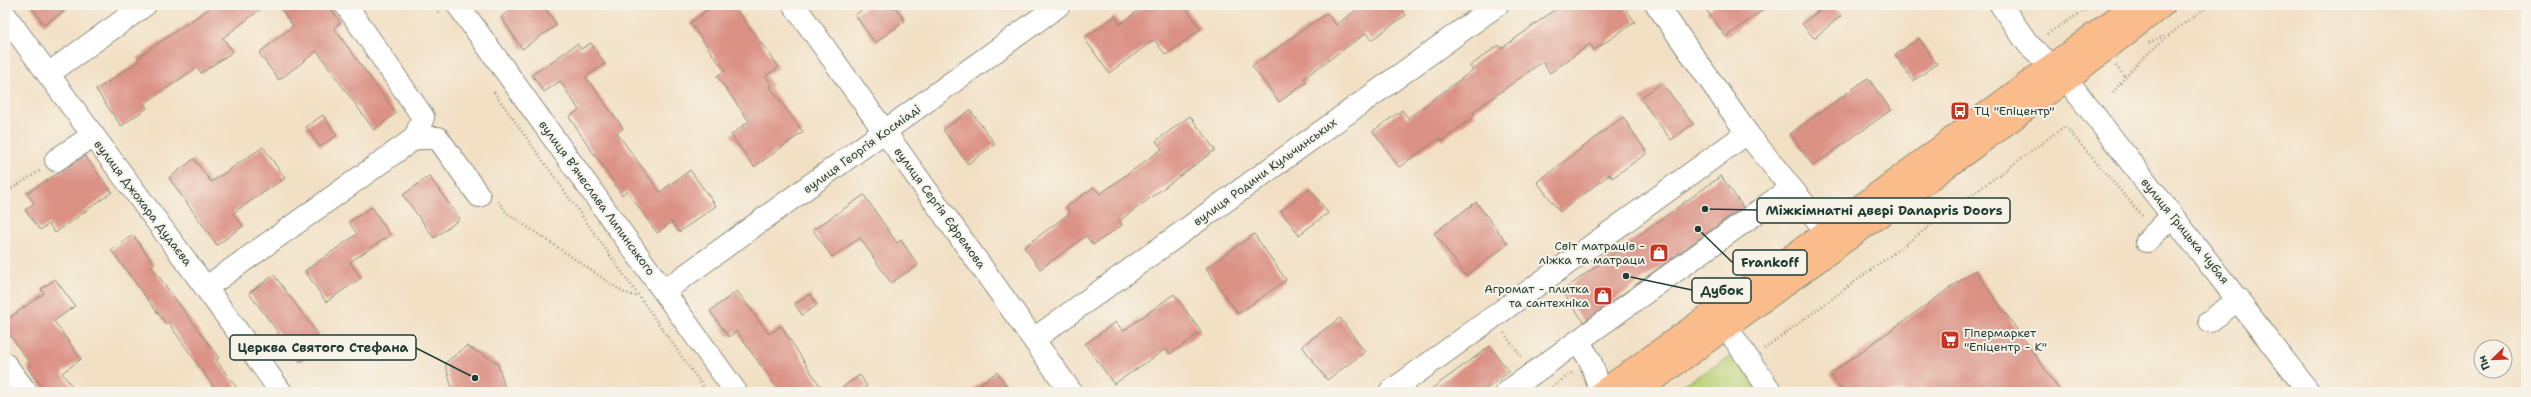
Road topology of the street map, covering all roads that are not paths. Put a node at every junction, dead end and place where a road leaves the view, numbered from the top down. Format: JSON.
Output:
{"nodes":[{"id":1,"x":145,"y":5,"type":"edge"},
{"id":2,"x":346,"y":5,"type":"edge"},
{"id":3,"x":794,"y":5,"type":"edge"},
{"id":4,"x":1059,"y":5,"type":"edge"},
{"id":5,"x":1497,"y":5,"type":"edge"},
{"id":6,"x":1657,"y":5,"type":"edge"},
{"id":7,"x":2001,"y":5,"type":"edge"},
{"id":8,"x":2133,"y":5,"type":"edge"},
{"id":9,"x":2164,"y":5,"type":"edge"},
{"id":10,"x":450,"y":12,"type":"edge"},
{"id":11,"x":5,"y":15,"type":"edge"},
{"id":12,"x":2059,"y":73,"type":"junction"},
{"id":13,"x":48,"y":74,"type":"junction"},
{"id":14,"x":886,"y":132,"type":"junction"},
{"id":15,"x":1747,"y":133,"type":"junction"},
{"id":16,"x":92,"y":136,"type":"junction"},
{"id":17,"x":415,"y":138,"type":"junction"},
{"id":18,"x":56,"y":160,"type":"road end"},
{"id":19,"x":1791,"y":188,"type":"junction"},
{"id":20,"x":486,"y":195,"type":"road end"},
{"id":21,"x":2172,"y":216,"type":"junction"},
{"id":22,"x":1826,"y":231,"type":"junction"},
{"id":23,"x":2147,"y":232,"type":"road end"},
{"id":24,"x":207,"y":287,"type":"junction"},
{"id":25,"x":664,"y":291,"type":"junction"},
{"id":26,"x":2239,"y":299,"type":"junction"},
{"id":27,"x":2210,"y":321,"type":"dead end"},
{"id":28,"x":1727,"y":328,"type":"junction"},
{"id":29,"x":1034,"y":339,"type":"junction"},
{"id":30,"x":1578,"y":341,"type":"junction"},
{"id":31,"x":5,"y":364,"type":"edge"},
{"id":32,"x":26,"y":392,"type":"edge"},
{"id":33,"x":281,"y":392,"type":"edge"},
{"id":34,"x":736,"y":392,"type":"edge"},
{"id":35,"x":1071,"y":392,"type":"edge"},
{"id":36,"x":1390,"y":392,"type":"edge"},
{"id":37,"x":1507,"y":392,"type":"edge"},
{"id":38,"x":1601,"y":392,"type":"edge"},
{"id":39,"x":1638,"y":392,"type":"edge"},
{"id":40,"x":1771,"y":392,"type":"edge"},
{"id":41,"x":2309,"y":392,"type":"edge"}],
"edges":[{"from":1,"to":13,"type":"street"},
{"from":2,"to":17,"type":"street"},
{"from":3,"to":14,"type":"street","name":"вулиця Сергія Єфремова"},
{"from":4,"to":14,"type":"street","name":"вулиця Георгія Косміаді"},
{"from":5,"to":29,"type":"street","name":"вулиця Родини Кульчинських"},
{"from":6,"to":15,"type":"street"},
{"from":7,"to":12,"type":"street","name":"вулиця Грицька Чубая"},
{"from":8,"to":12,"type":"main road"},
{"from":9,"to":12,"type":"main road"},
{"from":10,"to":25,"type":"street","name":"вулиця Вʼячеслава Липинського"},
{"from":11,"to":13,"type":"street","name":"вулиця Джохара Дудаєва"},
{"from":12,"to":21,"type":"street","name":"вулиця Грицька Чубая"},
{"from":12,"to":22,"type":"main road"},
{"from":12,"to":28,"type":"main road"},
{"from":13,"to":16,"type":"street","name":"вулиця Джохара Дудаєва"},
{"from":14,"to":25,"type":"street","name":"вулиця Георгія Косміаді"},
{"from":14,"to":29,"type":"street","name":"вулиця Сергія Єфремова"},
{"from":15,"to":19,"type":"street"},
{"from":15,"to":36,"type":"street"},
{"from":16,"to":18,"type":"street"},
{"from":16,"to":24,"type":"street","name":"вулиця Джохара Дудаєва"},
{"from":17,"to":20,"type":"street"},
{"from":17,"to":24,"type":"street"},
{"from":19,"to":22,"type":"street"},
{"from":19,"to":30,"type":"street"},
{"from":21,"to":23,"type":"street"},
{"from":21,"to":26,"type":"street","name":"вулиця Грицька Чубая"},
{"from":22,"to":38,"type":"main road"},
{"from":24,"to":33,"type":"street","name":"вулиця Джохара Дудаєва"},
{"from":25,"to":34,"type":"street","name":"вулиця Вʼячеслава Липинського"},
{"from":26,"to":27,"type":"street"},
{"from":26,"to":41,"type":"street","name":"вулиця Грицька Чубая"},
{"from":28,"to":39,"type":"main road"},
{"from":28,"to":40,"type":"street"},
{"from":29,"to":35,"type":"street","name":"вулиця Сергія Єфремова"},
{"from":30,"to":37,"type":"street"},
{"from":30,"to":38,"type":"street"},
{"from":31,"to":32,"type":"street"}]}
